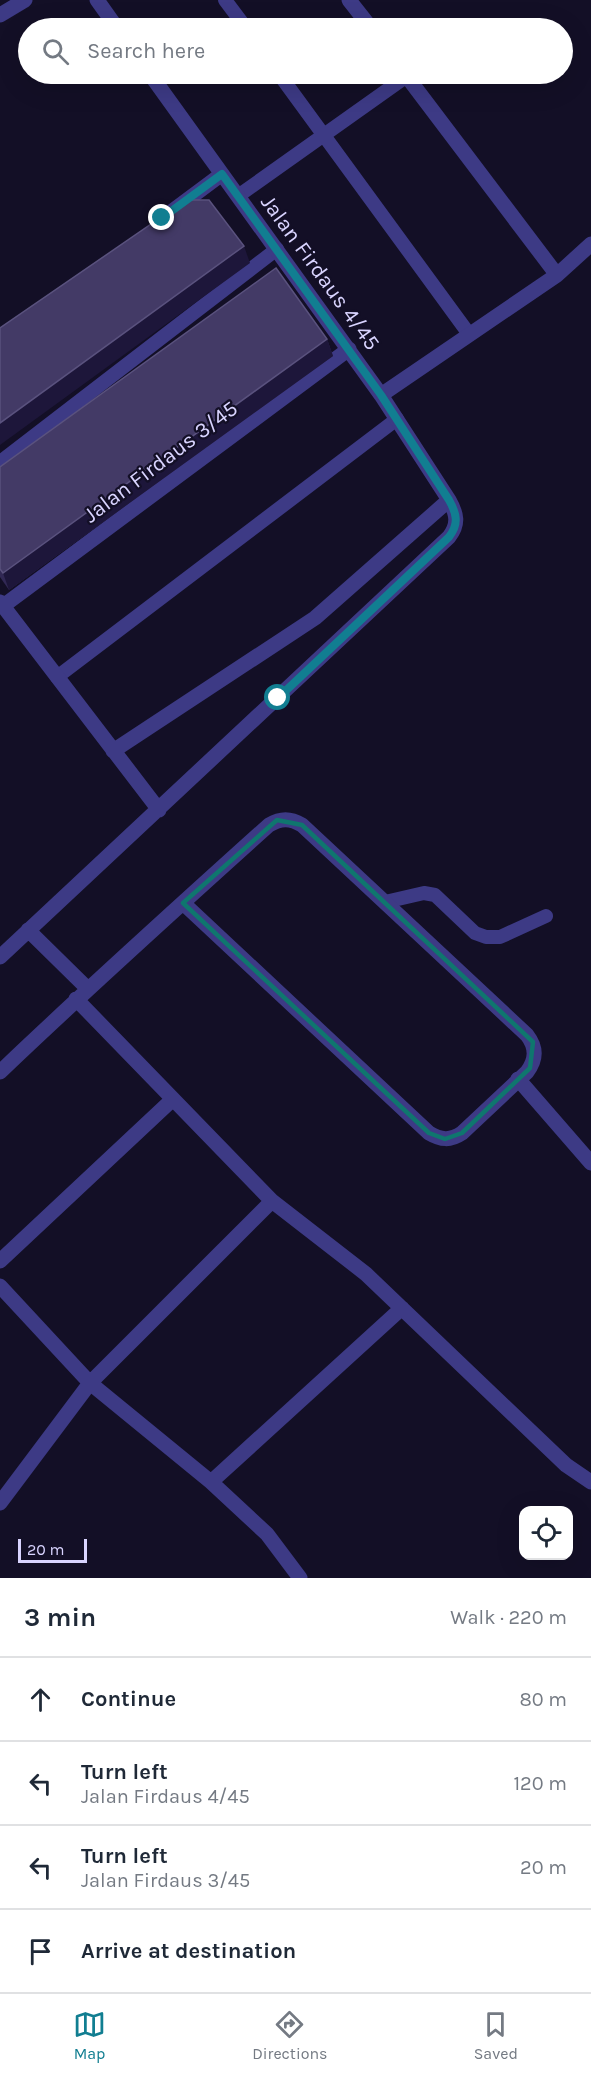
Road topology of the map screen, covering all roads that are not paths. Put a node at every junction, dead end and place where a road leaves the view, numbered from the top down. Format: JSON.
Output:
{"nodes":[{"id":1,"x":25,"y":0,"type":"edge"},
{"id":2,"x":97,"y":0,"type":"edge"},
{"id":3,"x":225,"y":0,"type":"edge"},
{"id":4,"x":349,"y":0,"type":"edge"},
{"id":5,"x":0,"y":15,"type":"edge"},
{"id":6,"x":110,"y":18,"type":"edge"},
{"id":7,"x":238,"y":18,"type":"edge"},
{"id":8,"x":363,"y":18,"type":"edge"},
{"id":9,"x":157,"y":84,"type":"edge"},
{"id":10,"x":286,"y":84,"type":"edge"},
{"id":11,"x":394,"y":84,"type":"edge"},
{"id":12,"x":413,"y":84,"type":"edge"},
{"id":13,"x":324,"y":135,"type":"junction"},
{"id":14,"x":222,"y":174,"type":"junction"},
{"id":15,"x":238,"y":196,"type":"junction"},
{"id":16,"x":161,"y":219,"type":"edge"},
{"id":17,"x":591,"y":244,"type":"edge"},
{"id":18,"x":277,"y":249,"type":"junction"},
{"id":19,"x":557,"y":275,"type":"junction"},
{"id":20,"x":470,"y":334,"type":"junction"},
{"id":21,"x":349,"y":349,"type":"junction"},
{"id":22,"x":381,"y":395,"type":"junction"},
{"id":23,"x":397,"y":419,"type":"junction"},
{"id":24,"x":0,"y":462,"type":"edge"},
{"id":25,"x":449,"y":500,"type":"junction"},
{"id":26,"x":2,"y":604,"type":"edge"},
{"id":27,"x":57,"y":677,"type":"junction"},
{"id":28,"x":113,"y":751,"type":"junction"},
{"id":29,"x":159,"y":810,"type":"junction"},
{"id":30,"x":385,"y":902,"type":"junction"},
{"id":31,"x":183,"y":903,"type":"junction"},
{"id":32,"x":546,"y":916,"type":"dead end"},
{"id":33,"x":28,"y":930,"type":"junction"},
{"id":34,"x":0,"y":957,"type":"edge"},
{"id":35,"x":82,"y":994,"type":"junction"},
{"id":36,"x":0,"y":1072,"type":"edge"},
{"id":37,"x":518,"y":1079,"type":"junction"},
{"id":38,"x":173,"y":1099,"type":"junction"},
{"id":39,"x":591,"y":1162,"type":"edge"},
{"id":40,"x":272,"y":1201,"type":"junction"},
{"id":41,"x":0,"y":1261,"type":"edge"},
{"id":42,"x":0,"y":1286,"type":"edge"},
{"id":43,"x":402,"y":1308,"type":"junction"},
{"id":44,"x":90,"y":1383,"type":"junction"},
{"id":45,"x":211,"y":1482,"type":"junction"},
{"id":46,"x":591,"y":1482,"type":"edge"},
{"id":47,"x":0,"y":1503,"type":"edge"},
{"id":48,"x":300,"y":1578,"type":"edge"}],
"edges":[{"from":1,"to":5,"type":"street"},
{"from":2,"to":6,"type":"street"},
{"from":3,"to":7,"type":"lane"},
{"from":4,"to":8,"type":"street"},
{"from":9,"to":14,"type":"street","name":"Jalan Firdaus 4/45"},
{"from":10,"to":13,"type":"lane"},
{"from":11,"to":13,"type":"lane"},
{"from":12,"to":19,"type":"street"},
{"from":13,"to":15,"type":"lane"},
{"from":13,"to":20,"type":"lane"},
{"from":14,"to":15,"type":"street","name":"Jalan Firdaus 4/45"},
{"from":14,"to":16,"type":"street"},
{"from":15,"to":18,"type":"street","name":"Jalan Firdaus 4/45"},
{"from":17,"to":19,"type":"street"},
{"from":18,"to":21,"type":"street","name":"Jalan Firdaus 4/45"},
{"from":18,"to":24,"type":"lane"},
{"from":19,"to":20,"type":"street"},
{"from":20,"to":22,"type":"street"},
{"from":21,"to":22,"type":"street","name":"Jalan Firdaus 4/45"},
{"from":21,"to":26,"type":"street","name":"Jalan Firdaus 3/45"},
{"from":22,"to":23,"type":"street","name":"Jalan Firdaus 4/45"},
{"from":23,"to":25,"type":"street","name":"Jalan Firdaus 4/45"},
{"from":23,"to":27,"type":"lane"},
{"from":25,"to":28,"type":"street"},
{"from":25,"to":29,"type":"street"},
{"from":26,"to":27,"type":"street"},
{"from":27,"to":28,"type":"street"},
{"from":28,"to":29,"type":"street"},
{"from":29,"to":33,"type":"street"},
{"from":30,"to":31,"type":"street"},
{"from":30,"to":32,"type":"lane"},
{"from":30,"to":37,"type":"street"},
{"from":31,"to":35,"type":"street"},
{"from":31,"to":37,"type":"street"},
{"from":33,"to":34,"type":"street"},
{"from":33,"to":35,"type":"street"},
{"from":35,"to":36,"type":"street"},
{"from":35,"to":38,"type":"street"},
{"from":37,"to":39,"type":"street"},
{"from":38,"to":40,"type":"street"},
{"from":38,"to":41,"type":"street"},
{"from":40,"to":43,"type":"street"},
{"from":40,"to":44,"type":"street"},
{"from":42,"to":44,"type":"street"},
{"from":43,"to":45,"type":"street"},
{"from":43,"to":46,"type":"street"},
{"from":44,"to":45,"type":"street"},
{"from":44,"to":47,"type":"street"},
{"from":45,"to":48,"type":"street"}]}
